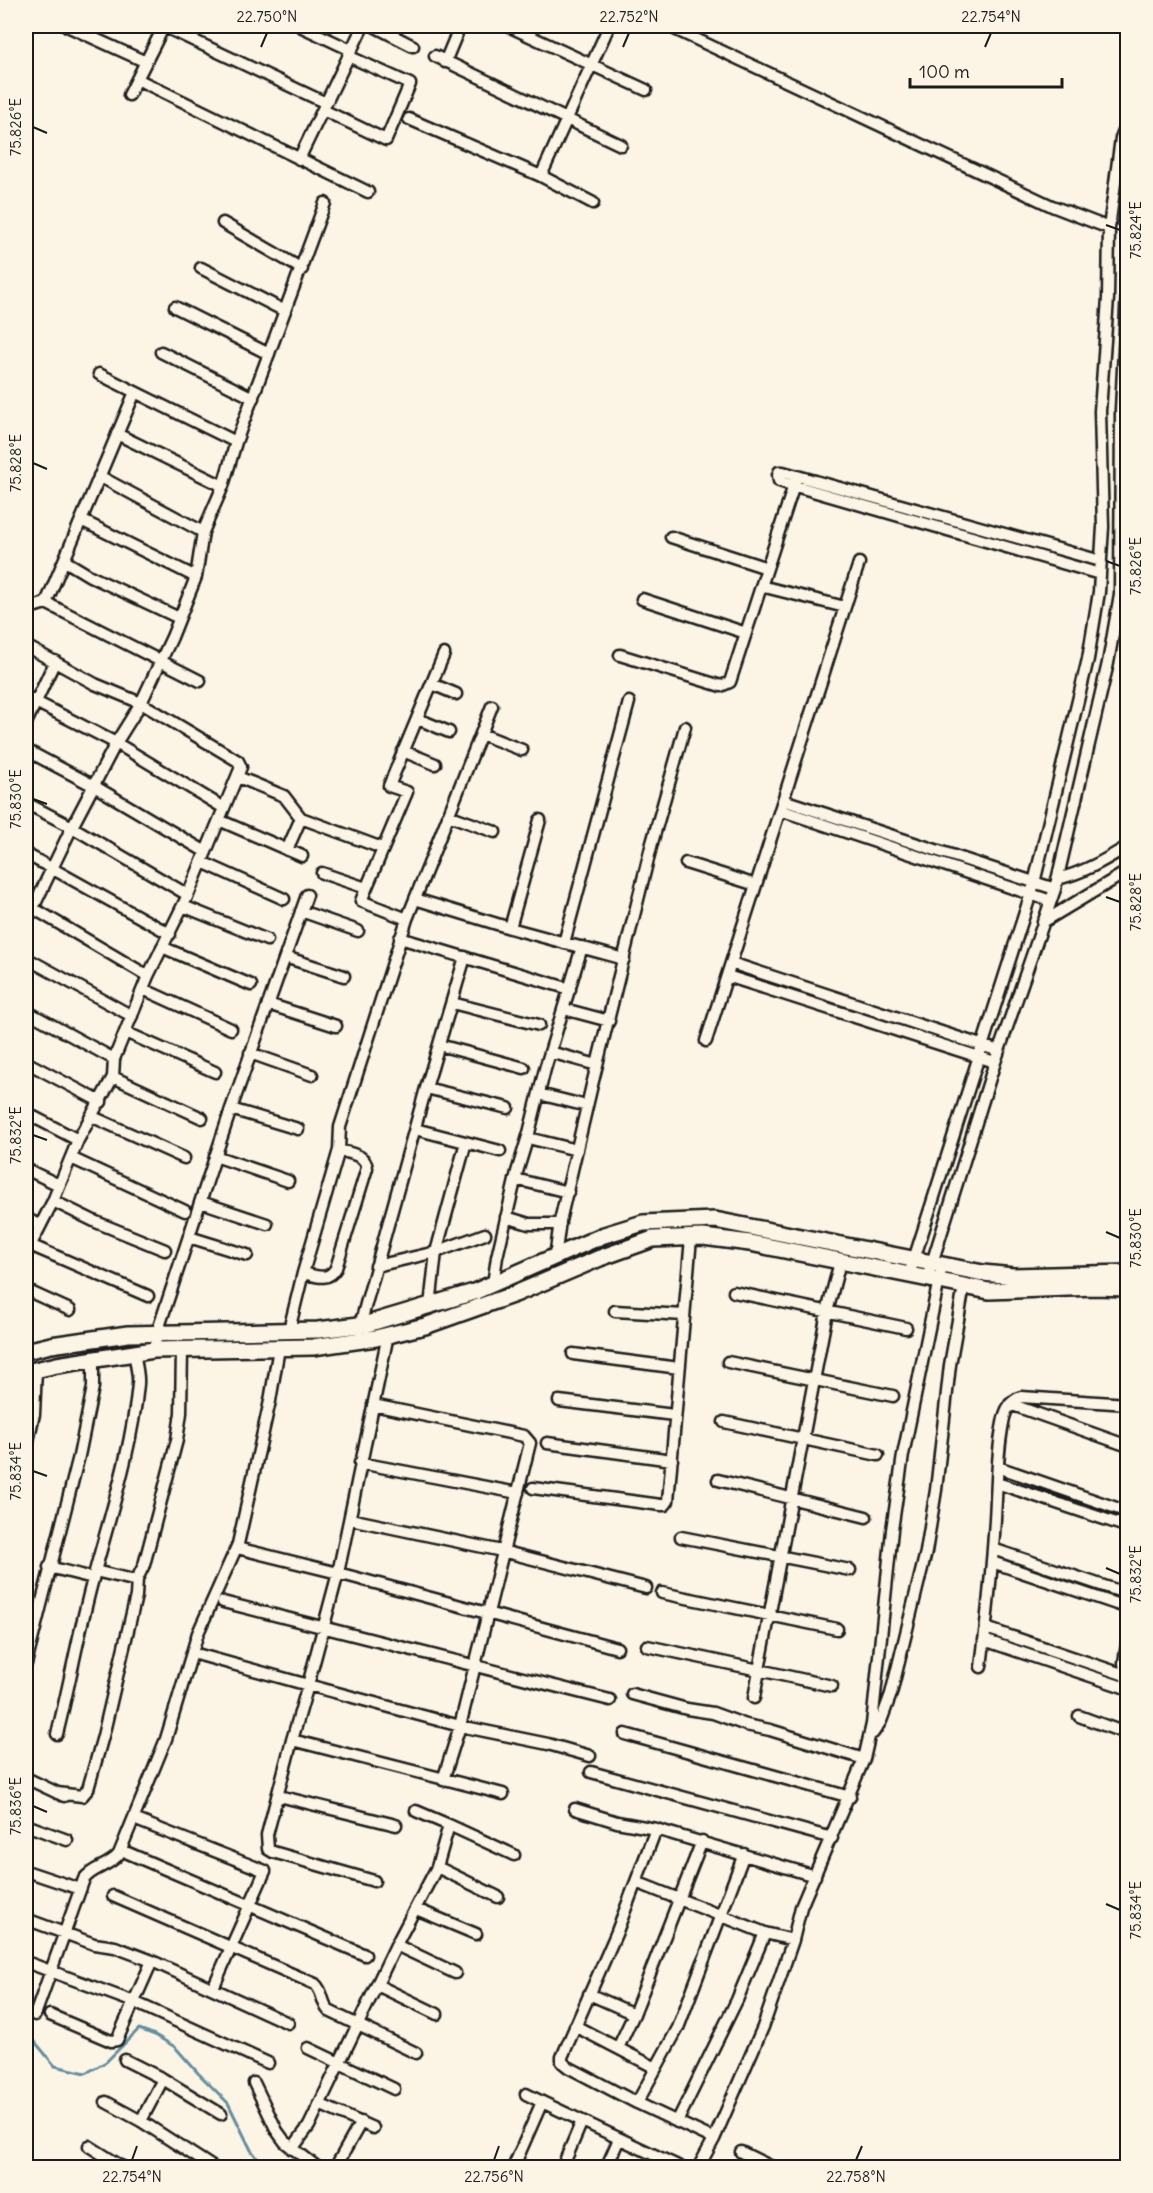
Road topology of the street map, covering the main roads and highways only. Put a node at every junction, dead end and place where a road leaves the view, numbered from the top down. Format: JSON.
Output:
{"nodes":[{"id":1,"x":1128,"y":1273,"type":"edge"},
{"id":2,"x":1128,"y":1288,"type":"edge"},
{"id":3,"x":26,"y":1352,"type":"edge"},
{"id":4,"x":31,"y":1371,"type":"edge"}],
"edges":[{"from":1,"to":3,"type":"main road"},
{"from":2,"to":4,"type":"main road"}]}
